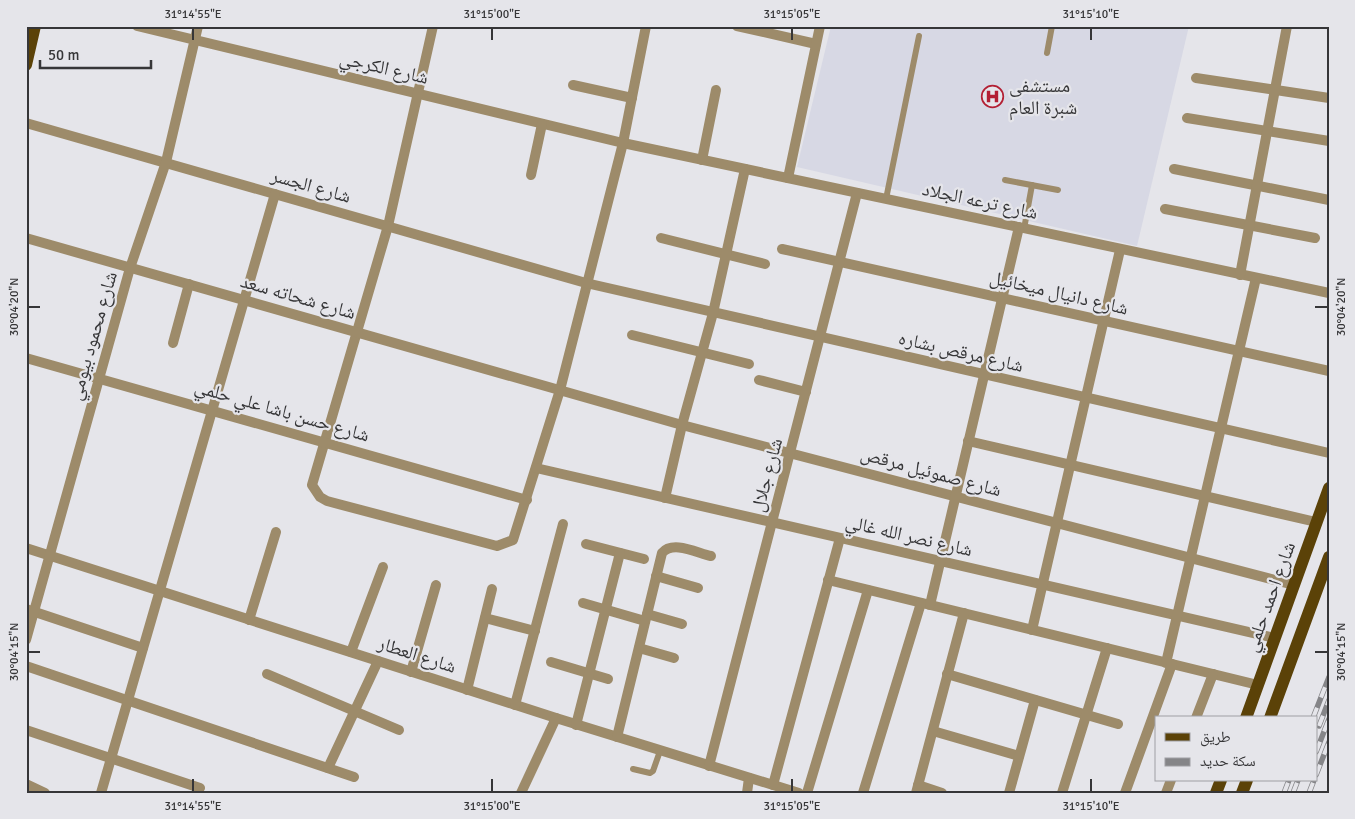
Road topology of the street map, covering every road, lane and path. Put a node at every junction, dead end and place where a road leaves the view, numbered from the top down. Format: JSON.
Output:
{"nodes":[{"id":1,"x":35,"y":26,"type":"edge"},
{"id":2,"x":136,"y":26,"type":"edge"},
{"id":3,"x":198,"y":26,"type":"edge"},
{"id":4,"x":433,"y":26,"type":"edge"},
{"id":5,"x":646,"y":26,"type":"edge"},
{"id":6,"x":736,"y":26,"type":"edge"},
{"id":7,"x":820,"y":26,"type":"edge"},
{"id":8,"x":1052,"y":26,"type":"edge"},
{"id":9,"x":1287,"y":26,"type":"edge"},
{"id":10,"x":919,"y":36,"type":"dead end"},
{"id":11,"x":195,"y":41,"type":"junction"},
{"id":12,"x":816,"y":44,"type":"junction"},
{"id":13,"x":1047,"y":53,"type":"dead end"},
{"id":14,"x":26,"y":65,"type":"edge"},
{"id":15,"x":1196,"y":78,"type":"dead end"},
{"id":16,"x":573,"y":85,"type":"dead end"},
{"id":17,"x":716,"y":90,"type":"dead end"},
{"id":18,"x":1275,"y":90,"type":"junction"},
{"id":19,"x":418,"y":94,"type":"junction"},
{"id":20,"x":632,"y":98,"type":"junction"},
{"id":21,"x":1329,"y":98,"type":"edge"},
{"id":22,"x":1187,"y":118,"type":"dead end"},
{"id":23,"x":26,"y":123,"type":"edge"},
{"id":24,"x":542,"y":124,"type":"junction"},
{"id":25,"x":1267,"y":131,"type":"junction"},
{"id":26,"x":1329,"y":141,"type":"edge"},
{"id":27,"x":623,"y":143,"type":"junction"},
{"id":28,"x":702,"y":160,"type":"junction"},
{"id":29,"x":166,"y":162,"type":"junction"},
{"id":30,"x":745,"y":169,"type":"junction"},
{"id":31,"x":1174,"y":169,"type":"dead end"},
{"id":32,"x":531,"y":175,"type":"dead end"},
{"id":33,"x":788,"y":178,"type":"junction"},
{"id":34,"x":1005,"y":180,"type":"dead end"},
{"id":35,"x":1032,"y":186,"type":"junction"},
{"id":36,"x":1257,"y":186,"type":"junction"},
{"id":37,"x":1058,"y":190,"type":"dead end"},
{"id":38,"x":857,"y":193,"type":"junction"},
{"id":39,"x":275,"y":194,"type":"junction"},
{"id":40,"x":886,"y":199,"type":"junction"},
{"id":41,"x":1329,"y":200,"type":"edge"},
{"id":42,"x":1165,"y":209,"type":"dead end"},
{"id":43,"x":1249,"y":225,"type":"junction"},
{"id":44,"x":388,"y":226,"type":"junction"},
{"id":45,"x":1021,"y":228,"type":"junction"},
{"id":46,"x":26,"y":238,"type":"edge"},
{"id":47,"x":661,"y":238,"type":"dead end"},
{"id":48,"x":1315,"y":238,"type":"dead end"},
{"id":49,"x":782,"y":249,"type":"dead end"},
{"id":50,"x":1120,"y":250,"type":"junction"},
{"id":51,"x":726,"y":253,"type":"junction"},
{"id":52,"x":839,"y":261,"type":"junction"},
{"id":53,"x":765,"y":264,"type":"dead end"},
{"id":54,"x":130,"y":268,"type":"junction"},
{"id":55,"x":1240,"y":275,"type":"junction"},
{"id":56,"x":1256,"y":278,"type":"junction"},
{"id":57,"x":586,"y":283,"type":"junction"},
{"id":58,"x":189,"y":284,"type":"junction"},
{"id":59,"x":1329,"y":294,"type":"edge"},
{"id":60,"x":1002,"y":298,"type":"junction"},
{"id":61,"x":244,"y":300,"type":"junction"},
{"id":62,"x":714,"y":313,"type":"junction"},
{"id":63,"x":1104,"y":321,"type":"junction"},
{"id":64,"x":357,"y":332,"type":"junction"},
{"id":65,"x":632,"y":334,"type":"dead end"},
{"id":66,"x":820,"y":337,"type":"junction"},
{"id":67,"x":172,"y":344,"type":"dead end"},
{"id":68,"x":1238,"y":351,"type":"junction"},
{"id":69,"x":702,"y":352,"type":"junction"},
{"id":70,"x":26,"y":358,"type":"edge"},
{"id":71,"x":749,"y":364,"type":"dead end"},
{"id":72,"x":1329,"y":371,"type":"edge"},
{"id":73,"x":984,"y":375,"type":"junction"},
{"id":74,"x":100,"y":377,"type":"junction"},
{"id":75,"x":759,"y":380,"type":"dead end"},
{"id":76,"x":560,"y":390,"type":"junction"},
{"id":77,"x":806,"y":392,"type":"junction"},
{"id":78,"x":1086,"y":398,"type":"junction"},
{"id":79,"x":213,"y":409,"type":"junction"},
{"id":80,"x":682,"y":425,"type":"junction"},
{"id":81,"x":1220,"y":429,"type":"junction"},
{"id":82,"x":325,"y":441,"type":"junction"},
{"id":83,"x":968,"y":441,"type":"junction"},
{"id":84,"x":791,"y":454,"type":"junction"},
{"id":85,"x":1329,"y":454,"type":"edge"},
{"id":86,"x":1071,"y":465,"type":"junction"},
{"id":87,"x":536,"y":468,"type":"junction"},
{"id":88,"x":1329,"y":488,"type":"edge"},
{"id":89,"x":955,"y":496,"type":"junction"},
{"id":90,"x":1206,"y":497,"type":"junction"},
{"id":91,"x":665,"y":498,"type":"junction"},
{"id":92,"x":527,"y":500,"type":"junction"},
{"id":93,"x":773,"y":522,"type":"junction"},
{"id":94,"x":1316,"y":522,"type":"junction"},
{"id":95,"x":1057,"y":523,"type":"junction"},
{"id":96,"x":563,"y":524,"type":"dead end"},
{"id":97,"x":276,"y":532,"type":"dead end"},
{"id":98,"x":840,"y":538,"type":"junction"},
{"id":99,"x":586,"y":544,"type":"dead end"},
{"id":100,"x":26,"y":548,"type":"edge"},
{"id":101,"x":620,"y":554,"type":"junction"},
{"id":102,"x":50,"y":556,"type":"junction"},
{"id":103,"x":711,"y":556,"type":"dead end"},
{"id":104,"x":1329,"y":557,"type":"edge"},
{"id":105,"x":1191,"y":558,"type":"junction"},
{"id":106,"x":644,"y":559,"type":"dead end"},
{"id":107,"x":940,"y":561,"type":"junction"},
{"id":108,"x":383,"y":567,"type":"dead end"},
{"id":109,"x":656,"y":576,"type":"junction"},
{"id":110,"x":828,"y":580,"type":"junction"},
{"id":111,"x":1043,"y":584,"type":"junction"},
{"id":112,"x":1294,"y":585,"type":"junction"},
{"id":113,"x":436,"y":586,"type":"dead end"},
{"id":114,"x":698,"y":588,"type":"dead end"},
{"id":115,"x":492,"y":590,"type":"dead end"},
{"id":116,"x":868,"y":590,"type":"junction"},
{"id":117,"x":160,"y":591,"type":"junction"},
{"id":118,"x":582,"y":603,"type":"dead end"},
{"id":119,"x":925,"y":604,"type":"junction"},
{"id":120,"x":30,"y":610,"type":"edge"},
{"id":121,"x":606,"y":610,"type":"junction"},
{"id":122,"x":964,"y":613,"type":"junction"},
{"id":123,"x":1177,"y":616,"type":"junction"},
{"id":124,"x":485,"y":618,"type":"junction"},
{"id":125,"x":646,"y":618,"type":"junction"},
{"id":126,"x":249,"y":620,"type":"junction"},
{"id":127,"x":682,"y":624,"type":"dead end"},
{"id":128,"x":1032,"y":630,"type":"junction"},
{"id":129,"x":535,"y":631,"type":"junction"},
{"id":130,"x":1275,"y":638,"type":"junction"},
{"id":131,"x":26,"y":640,"type":"edge"},
{"id":132,"x":143,"y":648,"type":"junction"},
{"id":133,"x":639,"y":648,"type":"junction"},
{"id":134,"x":1107,"y":648,"type":"junction"},
{"id":135,"x":351,"y":652,"type":"junction"},
{"id":136,"x":674,"y":658,"type":"dead end"},
{"id":137,"x":378,"y":661,"type":"junction"},
{"id":138,"x":551,"y":662,"type":"dead end"},
{"id":139,"x":1169,"y":663,"type":"junction"},
{"id":140,"x":26,"y":666,"type":"edge"},
{"id":141,"x":411,"y":672,"type":"junction"},
{"id":142,"x":590,"y":673,"type":"junction"},
{"id":143,"x":266,"y":674,"type":"dead end"},
{"id":144,"x":948,"y":674,"type":"junction"},
{"id":145,"x":1213,"y":674,"type":"junction"},
{"id":146,"x":608,"y":679,"type":"dead end"},
{"id":147,"x":1258,"y":685,"type":"junction"},
{"id":148,"x":467,"y":690,"type":"junction"},
{"id":149,"x":128,"y":700,"type":"junction"},
{"id":150,"x":1035,"y":700,"type":"junction"},
{"id":151,"x":515,"y":705,"type":"junction"},
{"id":152,"x":354,"y":711,"type":"junction"},
{"id":153,"x":1086,"y":715,"type":"junction"},
{"id":154,"x":1197,"y":716,"type":"edge"},
{"id":155,"x":1247,"y":716,"type":"edge"},
{"id":156,"x":1271,"y":716,"type":"edge"},
{"id":157,"x":556,"y":718,"type":"junction"},
{"id":158,"x":1118,"y":724,"type":"dead end"},
{"id":159,"x":576,"y":725,"type":"junction"},
{"id":160,"x":26,"y":730,"type":"edge"},
{"id":161,"x":399,"y":730,"type":"dead end"},
{"id":162,"x":933,"y":730,"type":"junction"},
{"id":163,"x":617,"y":738,"type":"junction"},
{"id":164,"x":660,"y":751,"type":"junction"},
{"id":165,"x":1019,"y":756,"type":"junction"},
{"id":166,"x":111,"y":758,"type":"junction"},
{"id":167,"x":709,"y":766,"type":"junction"},
{"id":168,"x":328,"y":768,"type":"junction"},
{"id":169,"x":633,"y":769,"type":"dead end"},
{"id":170,"x":354,"y":777,"type":"dead end"},
{"id":171,"x":750,"y":778,"type":"junction"},
{"id":172,"x":26,"y":784,"type":"edge"},
{"id":173,"x":773,"y":785,"type":"junction"},
{"id":174,"x":200,"y":788,"type":"dead end"},
{"id":175,"x":917,"y":789,"type":"edge"},
{"id":176,"x":45,"y":793,"type":"edge"},
{"id":177,"x":101,"y":793,"type":"edge"},
{"id":178,"x":521,"y":793,"type":"edge"},
{"id":179,"x":747,"y":793,"type":"edge"},
{"id":180,"x":799,"y":793,"type":"edge"},
{"id":181,"x":807,"y":793,"type":"edge"},
{"id":182,"x":863,"y":793,"type":"edge"},
{"id":183,"x":942,"y":793,"type":"edge"},
{"id":184,"x":1009,"y":793,"type":"edge"},
{"id":185,"x":1062,"y":793,"type":"edge"},
{"id":186,"x":1125,"y":793,"type":"edge"}],
"edges":[{"from":1,"to":14,"type":"main road"},
{"from":2,"to":11,"type":"street","name":"شارع الكرجي"},
{"from":3,"to":11,"type":"street","name":"شارع محمود بيومي"},
{"from":4,"to":19,"type":"street"},
{"from":5,"to":20,"type":"street"},
{"from":6,"to":12,"type":"street"},
{"from":7,"to":12,"type":"street"},
{"from":8,"to":13,"type":"lane"},
{"from":9,"to":18,"type":"street"},
{"from":10,"to":40,"type":"lane"},
{"from":11,"to":19,"type":"street","name":"شارع الكرجي"},
{"from":11,"to":29,"type":"street","name":"شارع محمود بيومي"},
{"from":12,"to":33,"type":"street"},
{"from":15,"to":18,"type":"street"},
{"from":16,"to":20,"type":"street"},
{"from":17,"to":28,"type":"street"},
{"from":18,"to":21,"type":"street"},
{"from":18,"to":25,"type":"street"},
{"from":19,"to":24,"type":"street","name":"شارع الكرجي"},
{"from":19,"to":44,"type":"street"},
{"from":20,"to":27,"type":"street"},
{"from":22,"to":25,"type":"street"},
{"from":23,"to":29,"type":"street","name":"شارع الجسر"},
{"from":24,"to":27,"type":"street","name":"شارع الكرجي"},
{"from":24,"to":32,"type":"street"},
{"from":25,"to":26,"type":"street"},
{"from":25,"to":36,"type":"street"},
{"from":27,"to":28,"type":"street","name":"شارع ترعه الجلاد"},
{"from":27,"to":57,"type":"street"},
{"from":28,"to":30,"type":"street","name":"شارع ترعه الجلاد"},
{"from":29,"to":39,"type":"street","name":"شارع الجسر"},
{"from":29,"to":54,"type":"street","name":"شارع محمود بيومي"},
{"from":30,"to":33,"type":"street","name":"شارع ترعه الجلاد"},
{"from":30,"to":51,"type":"street"},
{"from":31,"to":36,"type":"street"},
{"from":33,"to":38,"type":"street","name":"شارع ترعه الجلاد"},
{"from":34,"to":35,"type":"lane"},
{"from":35,"to":37,"type":"lane"},
{"from":35,"to":45,"type":"lane"},
{"from":36,"to":41,"type":"street"},
{"from":36,"to":43,"type":"street"},
{"from":38,"to":40,"type":"street","name":"شارع ترعه الجلاد"},
{"from":38,"to":52,"type":"street","name":"شارع جلال"},
{"from":39,"to":44,"type":"street","name":"شارع الجسر"},
{"from":39,"to":61,"type":"street"},
{"from":40,"to":45,"type":"street","name":"شارع ترعه الجلاد"},
{"from":42,"to":43,"type":"street"},
{"from":43,"to":48,"type":"street"},
{"from":43,"to":55,"type":"street"},
{"from":44,"to":57,"type":"street","name":"شارع الجسر"},
{"from":44,"to":64,"type":"street"},
{"from":45,"to":50,"type":"street","name":"شارع ترعه الجلاد"},
{"from":45,"to":60,"type":"street"},
{"from":46,"to":54,"type":"street","name":"شارع شحاته سعد"},
{"from":47,"to":51,"type":"street"},
{"from":49,"to":52,"type":"street","name":"شارع دانيال ميخائيل"},
{"from":50,"to":55,"type":"street","name":"شارع ترعه الجلاد"},
{"from":50,"to":63,"type":"street"},
{"from":51,"to":53,"type":"street"},
{"from":51,"to":62,"type":"street"},
{"from":52,"to":60,"type":"street","name":"شارع دانيال ميخائيل"},
{"from":52,"to":66,"type":"street","name":"شارع جلال"},
{"from":54,"to":58,"type":"street","name":"شارع شحاته سعد"},
{"from":54,"to":74,"type":"street","name":"شارع محمود بيومي"},
{"from":55,"to":56,"type":"street","name":"شارع ترعه الجلاد"},
{"from":56,"to":59,"type":"street","name":"شارع ترعه الجلاد"},
{"from":56,"to":68,"type":"street"},
{"from":57,"to":62,"type":"street","name":"شارع مرقص بشاره"},
{"from":57,"to":76,"type":"street"},
{"from":58,"to":61,"type":"street","name":"شارع شحاته سعد"},
{"from":58,"to":67,"type":"street"},
{"from":60,"to":63,"type":"street","name":"شارع دانيال ميخائيل"},
{"from":60,"to":73,"type":"street"},
{"from":61,"to":64,"type":"street","name":"شارع شحاته سعد"},
{"from":61,"to":79,"type":"street"},
{"from":62,"to":66,"type":"street","name":"شارع مرقص بشاره"},
{"from":62,"to":69,"type":"street"},
{"from":63,"to":68,"type":"street","name":"شارع دانيال ميخائيل"},
{"from":63,"to":78,"type":"street"},
{"from":64,"to":76,"type":"street","name":"شارع شحاته سعد"},
{"from":64,"to":82,"type":"street"},
{"from":65,"to":69,"type":"street"},
{"from":66,"to":73,"type":"street","name":"شارع مرقص بشاره"},
{"from":66,"to":77,"type":"street","name":"شارع جلال"},
{"from":68,"to":72,"type":"street","name":"شارع دانيال ميخائيل"},
{"from":68,"to":81,"type":"street"},
{"from":69,"to":71,"type":"street"},
{"from":69,"to":80,"type":"street"},
{"from":70,"to":74,"type":"street","name":"شارع حسن باشا علي حلمي"},
{"from":73,"to":78,"type":"street","name":"شارع مرقص بشاره"},
{"from":73,"to":83,"type":"street"},
{"from":74,"to":79,"type":"street","name":"شارع حسن باشا علي حلمي"},
{"from":74,"to":102,"type":"street","name":"شارع محمود بيومي"},
{"from":75,"to":77,"type":"street"},
{"from":76,"to":80,"type":"street","name":"شارع صموئيل مرقص"},
{"from":76,"to":87,"type":"street"},
{"from":77,"to":84,"type":"street","name":"شارع جلال"},
{"from":78,"to":81,"type":"street","name":"شارع مرقص بشاره"},
{"from":78,"to":86,"type":"street"},
{"from":79,"to":82,"type":"street","name":"شارع حسن باشا علي حلمي"},
{"from":79,"to":117,"type":"street"},
{"from":80,"to":84,"type":"street","name":"شارع صموئيل مرقص"},
{"from":80,"to":91,"type":"street"},
{"from":81,"to":85,"type":"street","name":"شارع مرقص بشاره"},
{"from":81,"to":90,"type":"street"},
{"from":82,"to":92,"type":"street","name":"شارع حسن باشا علي حلمي"},
{"from":82,"to":92,"type":"street"},
{"from":83,"to":86,"type":"street"},
{"from":83,"to":89,"type":"street"},
{"from":84,"to":89,"type":"street","name":"شارع صموئيل مرقص"},
{"from":84,"to":93,"type":"street","name":"شارع جلال"},
{"from":86,"to":90,"type":"street"},
{"from":86,"to":95,"type":"street"},
{"from":87,"to":91,"type":"street","name":"شارع نصر الله غالي"},
{"from":87,"to":92,"type":"street"},
{"from":88,"to":94,"type":"main road","name":"شارع احمد حلمي"},
{"from":89,"to":95,"type":"street","name":"شارع صموئيل مرقص"},
{"from":89,"to":107,"type":"street"},
{"from":90,"to":94,"type":"street"},
{"from":90,"to":105,"type":"street"},
{"from":91,"to":93,"type":"street","name":"شارع نصر الله غالي"},
{"from":93,"to":98,"type":"street","name":"شارع نصر الله غالي"},
{"from":93,"to":167,"type":"street","name":"شارع جلال"},
{"from":94,"to":112,"type":"main road","name":"شارع احمد حلمي"},
{"from":95,"to":105,"type":"street","name":"شارع صموئيل مرقص"},
{"from":95,"to":111,"type":"street"},
{"from":96,"to":129,"type":"street"},
{"from":97,"to":126,"type":"street"},
{"from":98,"to":107,"type":"street","name":"شارع نصر الله غالي"},
{"from":98,"to":110,"type":"street"},
{"from":99,"to":101,"type":"street"},
{"from":100,"to":102,"type":"street","name":"شارع العطار"},
{"from":101,"to":106,"type":"street"},
{"from":101,"to":121,"type":"street"},
{"from":102,"to":117,"type":"street","name":"شارع العطار"},
{"from":102,"to":120,"type":"street","name":"شارع محمود بيومي"},
{"from":103,"to":109,"type":"street"},
{"from":104,"to":156,"type":"main road"},
{"from":105,"to":112,"type":"street","name":"شارع صموئيل مرقص"},
{"from":105,"to":123,"type":"street"},
{"from":107,"to":111,"type":"street","name":"شارع نصر الله غالي"},
{"from":107,"to":119,"type":"street"},
{"from":108,"to":135,"type":"street"},
{"from":109,"to":114,"type":"street"},
{"from":109,"to":125,"type":"street"},
{"from":110,"to":116,"type":"street"},
{"from":110,"to":173,"type":"street"},
{"from":111,"to":123,"type":"street","name":"شارع نصر الله غالي"},
{"from":111,"to":128,"type":"street"},
{"from":112,"to":130,"type":"main road","name":"شارع احمد حلمي"},
{"from":113,"to":141,"type":"street"},
{"from":115,"to":124,"type":"street"},
{"from":116,"to":119,"type":"street"},
{"from":116,"to":181,"type":"street"},
{"from":117,"to":126,"type":"street","name":"شارع العطار"},
{"from":117,"to":132,"type":"street"},
{"from":118,"to":121,"type":"street"},
{"from":119,"to":122,"type":"street"},
{"from":119,"to":182,"type":"street"},
{"from":120,"to":131,"type":"street","name":"شارع محمود بيومي"},
{"from":120,"to":132,"type":"street"},
{"from":121,"to":125,"type":"street"},
{"from":121,"to":142,"type":"street"},
{"from":122,"to":128,"type":"street"},
{"from":122,"to":144,"type":"street"},
{"from":123,"to":130,"type":"street","name":"شارع نصر الله غالي"},
{"from":123,"to":139,"type":"street"},
{"from":124,"to":129,"type":"street"},
{"from":124,"to":148,"type":"street"},
{"from":125,"to":127,"type":"street"},
{"from":125,"to":133,"type":"street"},
{"from":126,"to":135,"type":"street","name":"شارع العطار"},
{"from":128,"to":134,"type":"street"},
{"from":129,"to":151,"type":"street"},
{"from":130,"to":147,"type":"main road","name":"شارع احمد حلمي"},
{"from":132,"to":149,"type":"street"},
{"from":133,"to":136,"type":"street"},
{"from":133,"to":163,"type":"street"},
{"from":134,"to":139,"type":"street"},
{"from":134,"to":153,"type":"street"},
{"from":135,"to":137,"type":"street","name":"شارع العطار"},
{"from":137,"to":141,"type":"street","name":"شارع العطار"},
{"from":137,"to":152,"type":"street"},
{"from":138,"to":142,"type":"street"},
{"from":139,"to":145,"type":"street"},
{"from":139,"to":186,"type":"street"},
{"from":140,"to":149,"type":"street"},
{"from":141,"to":148,"type":"street","name":"شارع العطار"},
{"from":142,"to":146,"type":"street"},
{"from":142,"to":159,"type":"street"},
{"from":143,"to":152,"type":"street"},
{"from":144,"to":150,"type":"street"},
{"from":144,"to":162,"type":"street"},
{"from":145,"to":147,"type":"street"},
{"from":145,"to":154,"type":"street"},
{"from":147,"to":155,"type":"main road","name":"شارع احمد حلمي"},
{"from":148,"to":151,"type":"street","name":"شارع العطار"},
{"from":149,"to":166,"type":"street"},
{"from":149,"to":168,"type":"street"},
{"from":150,"to":153,"type":"street"},
{"from":150,"to":165,"type":"street"},
{"from":151,"to":157,"type":"street","name":"شارع العطار"},
{"from":152,"to":161,"type":"street"},
{"from":152,"to":168,"type":"street"},
{"from":153,"to":158,"type":"street"},
{"from":153,"to":185,"type":"street"},
{"from":157,"to":159,"type":"street","name":"شارع العطار"},
{"from":157,"to":178,"type":"street"},
{"from":159,"to":163,"type":"street","name":"شارع العطار"},
{"from":160,"to":166,"type":"street"},
{"from":162,"to":165,"type":"street"},
{"from":162,"to":175,"type":"street"},
{"from":163,"to":164,"type":"street","name":"شارع العطار"},
{"from":164,"to":167,"type":"street","name":"شارع العطار"},
{"from":164,"to":169,"type":"lane"},
{"from":165,"to":184,"type":"street"},
{"from":166,"to":174,"type":"street"},
{"from":166,"to":177,"type":"street"},
{"from":167,"to":171,"type":"street","name":"شارع العطار"},
{"from":168,"to":170,"type":"street"},
{"from":171,"to":173,"type":"street","name":"شارع العطار"},
{"from":171,"to":179,"type":"street"},
{"from":172,"to":176,"type":"street"},
{"from":173,"to":180,"type":"street","name":"شارع العطار"},
{"from":175,"to":183,"type":"street"}]}
